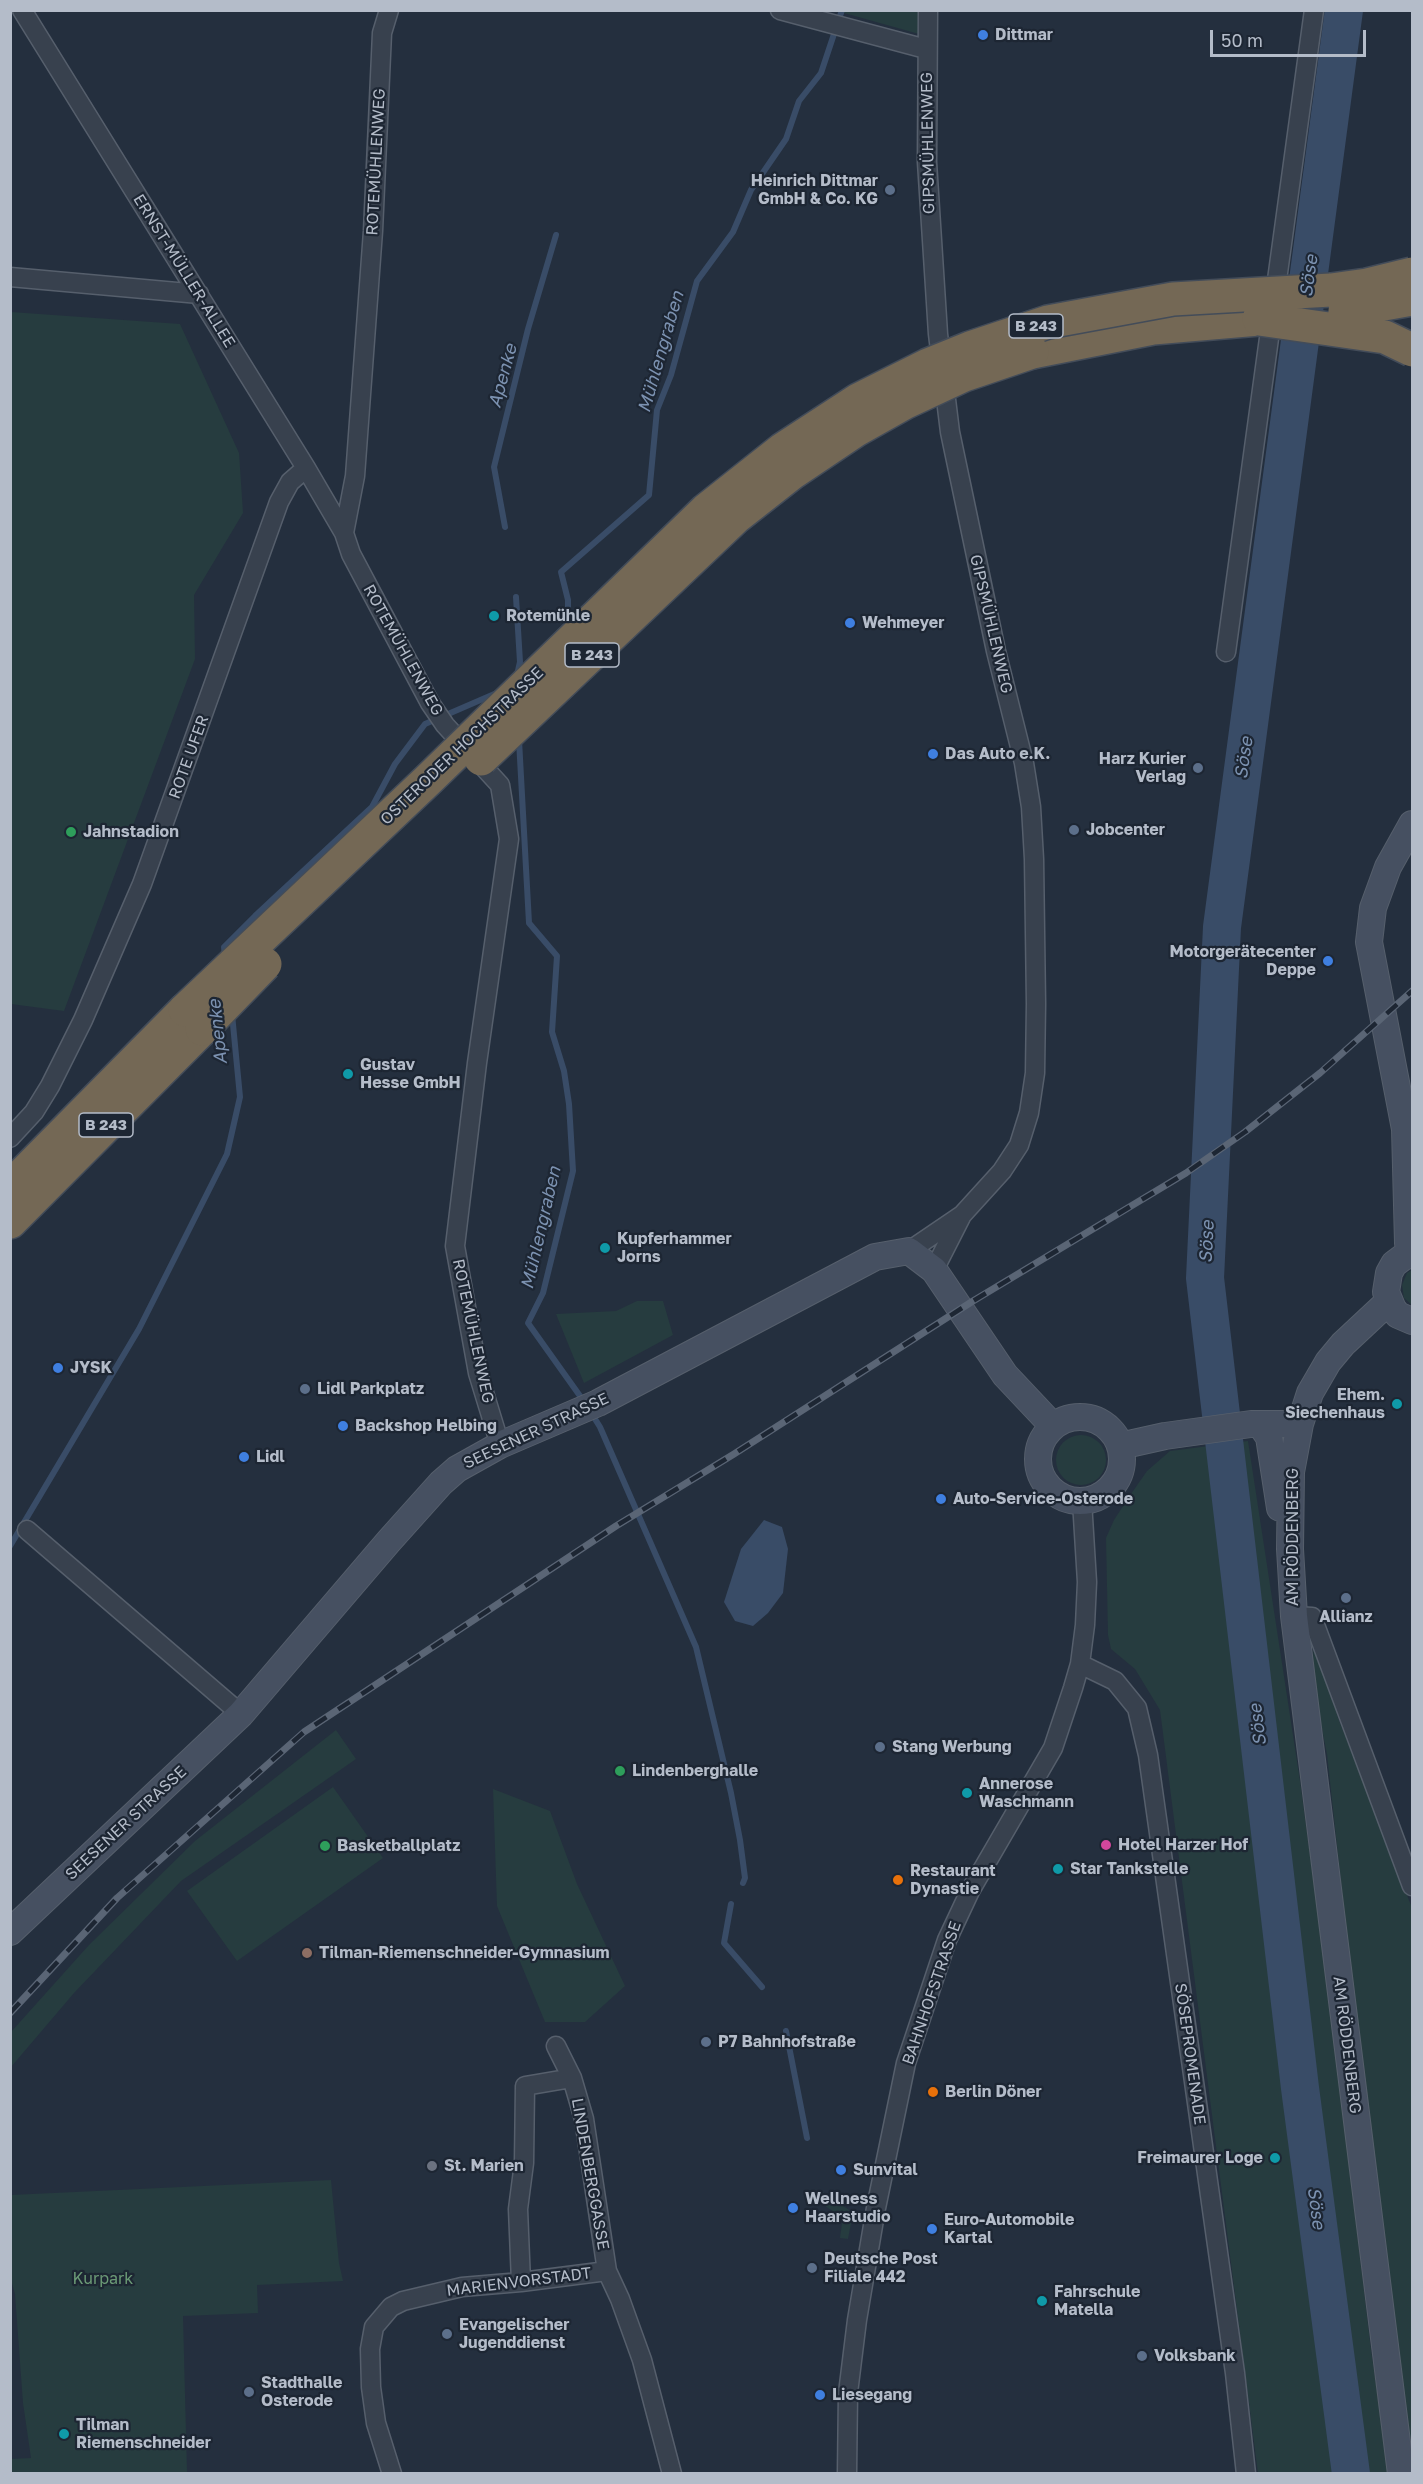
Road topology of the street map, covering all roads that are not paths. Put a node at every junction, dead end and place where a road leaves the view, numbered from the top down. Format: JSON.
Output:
{"nodes":[{"id":1,"x":22,"y":10,"type":"edge"},
{"id":2,"x":389,"y":10,"type":"edge"},
{"id":3,"x":780,"y":10,"type":"edge"},
{"id":4,"x":928,"y":10,"type":"edge"},
{"id":5,"x":1314,"y":10,"type":"edge"},
{"id":6,"x":927,"y":49,"type":"junction"},
{"id":7,"x":1413,"y":274,"type":"edge"},
{"id":8,"x":10,"y":277,"type":"edge"},
{"id":9,"x":199,"y":294,"type":"junction"},
{"id":10,"x":1413,"y":299,"type":"edge"},
{"id":11,"x":1259,"y":319,"type":"junction"},
{"id":12,"x":1413,"y":350,"type":"edge"},
{"id":13,"x":306,"y":468,"type":"junction"},
{"id":14,"x":344,"y":534,"type":"junction"},
{"id":15,"x":1226,"y":652,"type":"dead end"},
{"id":16,"x":1413,"y":824,"type":"edge"},
{"id":17,"x":193,"y":1020,"type":"junction"},
{"id":18,"x":1409,"y":1128,"type":"edge"},
{"id":19,"x":10,"y":1138,"type":"edge"},
{"id":20,"x":10,"y":1187,"type":"edge"},
{"id":21,"x":962,"y":1215,"type":"junction"},
{"id":22,"x":10,"y":1222,"type":"edge"},
{"id":23,"x":909,"y":1251,"type":"junction"},
{"id":24,"x":1412,"y":1254,"type":"edge"},
{"id":25,"x":934,"y":1270,"type":"junction"},
{"id":26,"x":1388,"y":1302,"type":"junction"},
{"id":27,"x":1413,"y":1322,"type":"edge"},
{"id":28,"x":1316,"y":1380,"type":"junction"},
{"id":29,"x":1255,"y":1424,"type":"junction"},
{"id":30,"x":1300,"y":1424,"type":"junction"},
{"id":31,"x":1053,"y":1426,"type":"junction"},
{"id":32,"x":500,"y":1445,"type":"junction"},
{"id":33,"x":1120,"y":1446,"type":"junction"},
{"id":34,"x":1082,"y":1501,"type":"junction"},
{"id":35,"x":27,"y":1530,"type":"dead end"},
{"id":36,"x":1290,"y":1549,"type":"junction"},
{"id":37,"x":1294,"y":1616,"type":"junction"},
{"id":38,"x":1080,"y":1664,"type":"junction"},
{"id":39,"x":241,"y":1714,"type":"junction"},
{"id":40,"x":1413,"y":1886,"type":"edge"},
{"id":41,"x":10,"y":1932,"type":"edge"},
{"id":42,"x":556,"y":2046,"type":"dead end"},
{"id":43,"x":572,"y":2078,"type":"junction"},
{"id":44,"x":607,"y":2271,"type":"junction"},
{"id":45,"x":521,"y":2282,"type":"junction"},
{"id":46,"x":392,"y":2474,"type":"edge"},
{"id":47,"x":672,"y":2474,"type":"edge"},
{"id":48,"x":847,"y":2474,"type":"edge"},
{"id":49,"x":1246,"y":2474,"type":"edge"},
{"id":50,"x":1401,"y":2474,"type":"edge"}],
"edges":[{"from":1,"to":9,"type":"street","name":"ERNST-MÜLLER-ALLEE"},
{"from":2,"to":14,"type":"street","name":"ROTEMÜHLENWEG"},
{"from":3,"to":6,"type":"street"},
{"from":4,"to":6,"type":"street","name":"GIPSMÜHLENWEG"},
{"from":5,"to":15,"type":"street"},
{"from":6,"to":21,"type":"street","name":"GIPSMÜHLENWEG"},
{"from":7,"to":17,"type":"highway","name":"OSTERODER HOCHSTRASSE","number":"B 243","bridge":true},
{"from":8,"to":9,"type":"street"},
{"from":9,"to":13,"type":"street","name":"ERNST-MÜLLER-ALLEE"},
{"from":10,"to":11,"type":"highway","name":"OSTERODER HOCHSTRASSE","number":"B 243","bridge":true},
{"from":11,"to":12,"type":"highway","bridge":true},
{"from":11,"to":17,"type":"highway","name":"OSTERODER HOCHSTRASSE","number":"B 243","bridge":true},
{"from":13,"to":14,"type":"street","name":"ERNST-MÜLLER-ALLEE"},
{"from":13,"to":19,"type":"street","name":"ROTE UFER"},
{"from":14,"to":32,"type":"street","name":"ROTEMÜHLENWEG"},
{"from":16,"to":18,"type":"street"},
{"from":17,"to":20,"type":"highway","number":"B 243"},
{"from":17,"to":22,"type":"highway","number":"B 243"},
{"from":18,"to":24,"type":"street"},
{"from":21,"to":23,"type":"street","name":"GIPSMÜHLENWEG"},
{"from":21,"to":25,"type":"street","name":"GIPSMÜHLENWEG"},
{"from":23,"to":25,"type":"street"},
{"from":23,"to":32,"type":"street","name":"SEESENER STRASSE"},
{"from":24,"to":26,"type":"street"},
{"from":25,"to":31,"type":"street"},
{"from":26,"to":27,"type":"street"},
{"from":26,"to":28,"type":"street"},
{"from":28,"to":29,"type":"street"},
{"from":28,"to":30,"type":"street","name":"AM RÖDDENBERG"},
{"from":29,"to":30,"type":"street"},
{"from":29,"to":33,"type":"street"},
{"from":29,"to":36,"type":"street"},
{"from":30,"to":36,"type":"street","name":"AM RÖDDENBERG"},
{"from":31,"to":33,"type":"street"},
{"from":31,"to":34,"type":"street"},
{"from":32,"to":39,"type":"street","name":"SEESENER STRASSE"},
{"from":33,"to":34,"type":"street"},
{"from":34,"to":38,"type":"street","name":"BAHNHOFSTRASSE"},
{"from":35,"to":39,"type":"street"},
{"from":36,"to":37,"type":"street","name":"AM RÖDDENBERG"},
{"from":37,"to":40,"type":"street","name":"AM RÖDDENBERG"},
{"from":37,"to":50,"type":"street","name":"AM RÖDDENBERG"},
{"from":38,"to":48,"type":"street","name":"BAHNHOFSTRASSE"},
{"from":38,"to":49,"type":"street","name":"SÖSEPROMENADE"},
{"from":39,"to":41,"type":"street","name":"SEESENER STRASSE"},
{"from":42,"to":43,"type":"street","name":"LINDENBERGGASSE"},
{"from":43,"to":44,"type":"street","name":"LINDENBERGGASSE"},
{"from":43,"to":45,"type":"street"},
{"from":44,"to":45,"type":"street","name":"MARIENVORSTADT"},
{"from":44,"to":47,"type":"street","name":"MARIENVORSTADT"},
{"from":45,"to":46,"type":"street","name":"MARIENVORSTADT"}]}
